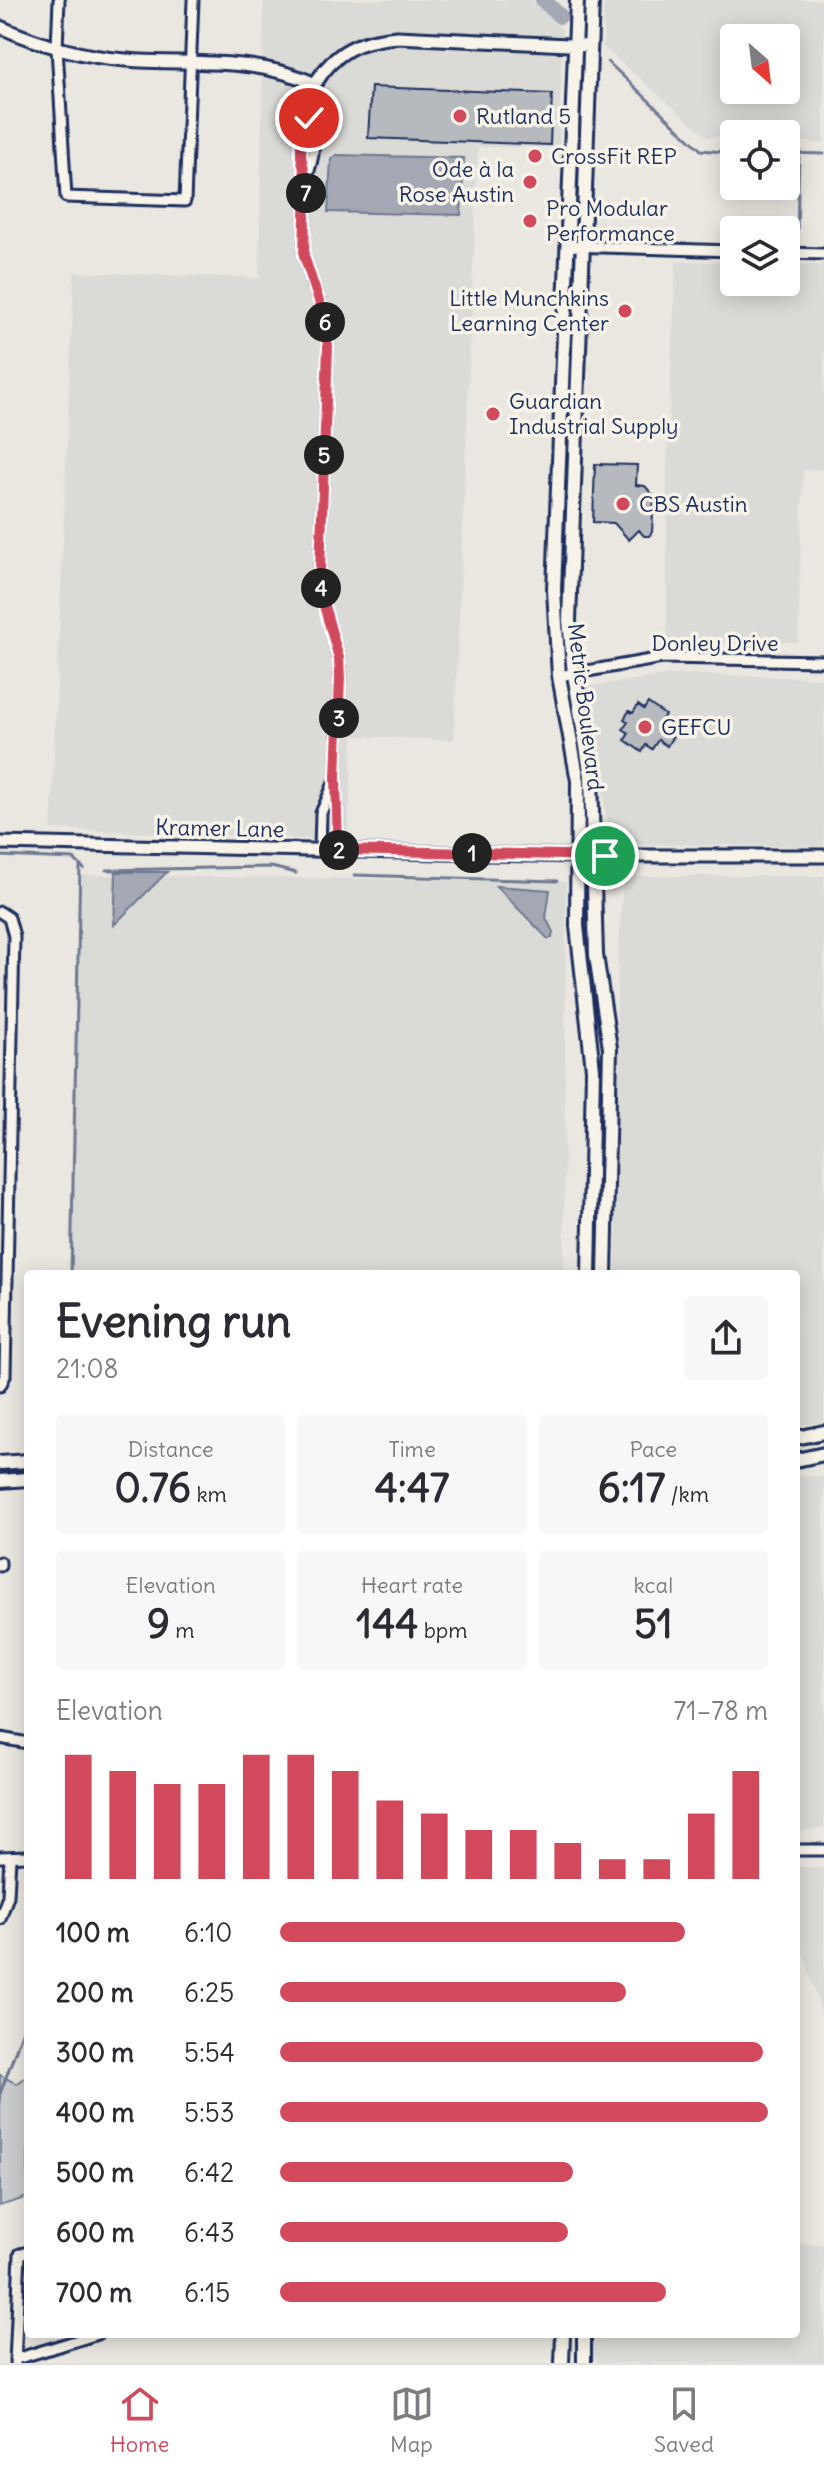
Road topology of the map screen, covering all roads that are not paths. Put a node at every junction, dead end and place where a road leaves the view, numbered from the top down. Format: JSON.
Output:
{"nodes":[{"id":1,"x":59,"y":0,"type":"edge"},
{"id":2,"x":193,"y":0,"type":"edge"},
{"id":3,"x":577,"y":0,"type":"edge"},
{"id":4,"x":592,"y":0,"type":"edge"},
{"id":5,"x":0,"y":27,"type":"edge"},
{"id":6,"x":575,"y":45,"type":"junction"},
{"id":7,"x":590,"y":46,"type":"junction"},
{"id":8,"x":57,"y":48,"type":"junction"},
{"id":9,"x":191,"y":63,"type":"junction"},
{"id":10,"x":315,"y":84,"type":"junction"},
{"id":11,"x":568,"y":246,"type":"junction"},
{"id":12,"x":582,"y":246,"type":"junction"},
{"id":13,"x":720,"y":251,"type":"edge"},
{"id":14,"x":800,"y":253,"type":"edge"},
{"id":15,"x":824,"y":254,"type":"edge"},
{"id":16,"x":824,"y":661,"type":"edge"},
{"id":17,"x":574,"y":674,"type":"junction"},
{"id":18,"x":559,"y":676,"type":"junction"},
{"id":19,"x":336,"y":777,"type":"junction"},
{"id":20,"x":0,"y":843,"type":"edge"},
{"id":21,"x":320,"y":850,"type":"junction"},
{"id":22,"x":338,"y":850,"type":"junction"},
{"id":23,"x":578,"y":856,"type":"junction"},
{"id":24,"x":594,"y":856,"type":"junction"},
{"id":25,"x":824,"y":856,"type":"edge"},
{"id":26,"x":0,"y":912,"type":"edge"},
{"id":27,"x":592,"y":1155,"type":"junction"},
{"id":28,"x":608,"y":1156,"type":"junction"},
{"id":29,"x":589,"y":1270,"type":"edge"},
{"id":30,"x":605,"y":1270,"type":"edge"},
{"id":31,"x":0,"y":1386,"type":"edge"},
{"id":32,"x":824,"y":1432,"type":"edge"},
{"id":33,"x":800,"y":1437,"type":"edge"},
{"id":34,"x":824,"y":1454,"type":"edge"},
{"id":35,"x":800,"y":1459,"type":"edge"},
{"id":36,"x":24,"y":1461,"type":"edge"},
{"id":37,"x":0,"y":1463,"type":"edge"},
{"id":38,"x":24,"y":1479,"type":"edge"},
{"id":39,"x":0,"y":1481,"type":"edge"},
{"id":40,"x":0,"y":1738,"type":"edge"},
{"id":41,"x":24,"y":1742,"type":"edge"},
{"id":42,"x":800,"y":1850,"type":"edge"},
{"id":43,"x":824,"y":1850,"type":"edge"},
{"id":44,"x":5,"y":1857,"type":"edge"},
{"id":45,"x":0,"y":1919,"type":"edge"},
{"id":46,"x":24,"y":2253,"type":"edge"},
{"id":47,"x":86,"y":2338,"type":"edge"},
{"id":48,"x":563,"y":2338,"type":"edge"},
{"id":49,"x":584,"y":2338,"type":"edge"},
{"id":50,"x":16,"y":2361,"type":"edge"},
{"id":51,"x":562,"y":2363,"type":"edge"},
{"id":52,"x":584,"y":2363,"type":"edge"}],
"edges":[{"from":1,"to":8,"type":"street"},
{"from":2,"to":9,"type":"street"},
{"from":3,"to":6,"type":"main road","name":"Metric Boulevard"},
{"from":4,"to":7,"type":"main road","name":"Metric Boulevard"},
{"from":5,"to":8,"type":"street"},
{"from":6,"to":7,"type":"street"},
{"from":6,"to":10,"type":"street"},
{"from":6,"to":11,"type":"main road","name":"Metric Boulevard"},
{"from":7,"to":12,"type":"main road","name":"Metric Boulevard"},
{"from":8,"to":9,"type":"street"},
{"from":8,"to":9,"type":"street"},
{"from":9,"to":10,"type":"street"},
{"from":10,"to":19,"type":"street"},
{"from":11,"to":12,"type":"street"},
{"from":11,"to":18,"type":"main road","name":"Metric Boulevard"},
{"from":12,"to":13,"type":"street"},
{"from":12,"to":17,"type":"main road","name":"Metric Boulevard"},
{"from":14,"to":15,"type":"street"},
{"from":16,"to":17,"type":"street","name":"Donley Drive"},
{"from":17,"to":18,"type":"street","name":"Donley Drive"},
{"from":17,"to":24,"type":"main road","name":"Metric Boulevard"},
{"from":18,"to":23,"type":"main road","name":"Metric Boulevard"},
{"from":19,"to":21,"type":"street"},
{"from":19,"to":22,"type":"street"},
{"from":20,"to":21,"type":"street","name":"Kramer Lane"},
{"from":21,"to":22,"type":"street","name":"Kramer Lane"},
{"from":22,"to":23,"type":"street","name":"Kramer Lane"},
{"from":23,"to":24,"type":"street","name":"Kramer Lane"},
{"from":23,"to":27,"type":"main road","name":"Metric Boulevard"},
{"from":24,"to":25,"type":"street","name":"Kramer Lane"},
{"from":24,"to":28,"type":"main road","name":"Metric Boulevard"},
{"from":26,"to":31,"type":"street"},
{"from":27,"to":28,"type":"main road"},
{"from":27,"to":29,"type":"main road","name":"Metric Boulevard"},
{"from":28,"to":30,"type":"main road","name":"Metric Boulevard"},
{"from":32,"to":33,"type":"main road"},
{"from":34,"to":35,"type":"main road"},
{"from":36,"to":37,"type":"main road"},
{"from":38,"to":39,"type":"main road"},
{"from":40,"to":41,"type":"street"},
{"from":42,"to":43,"type":"street"},
{"from":44,"to":45,"type":"street"},
{"from":46,"to":50,"type":"street"},
{"from":47,"to":50,"type":"street"},
{"from":48,"to":51,"type":"main road"},
{"from":49,"to":52,"type":"main road"}]}
